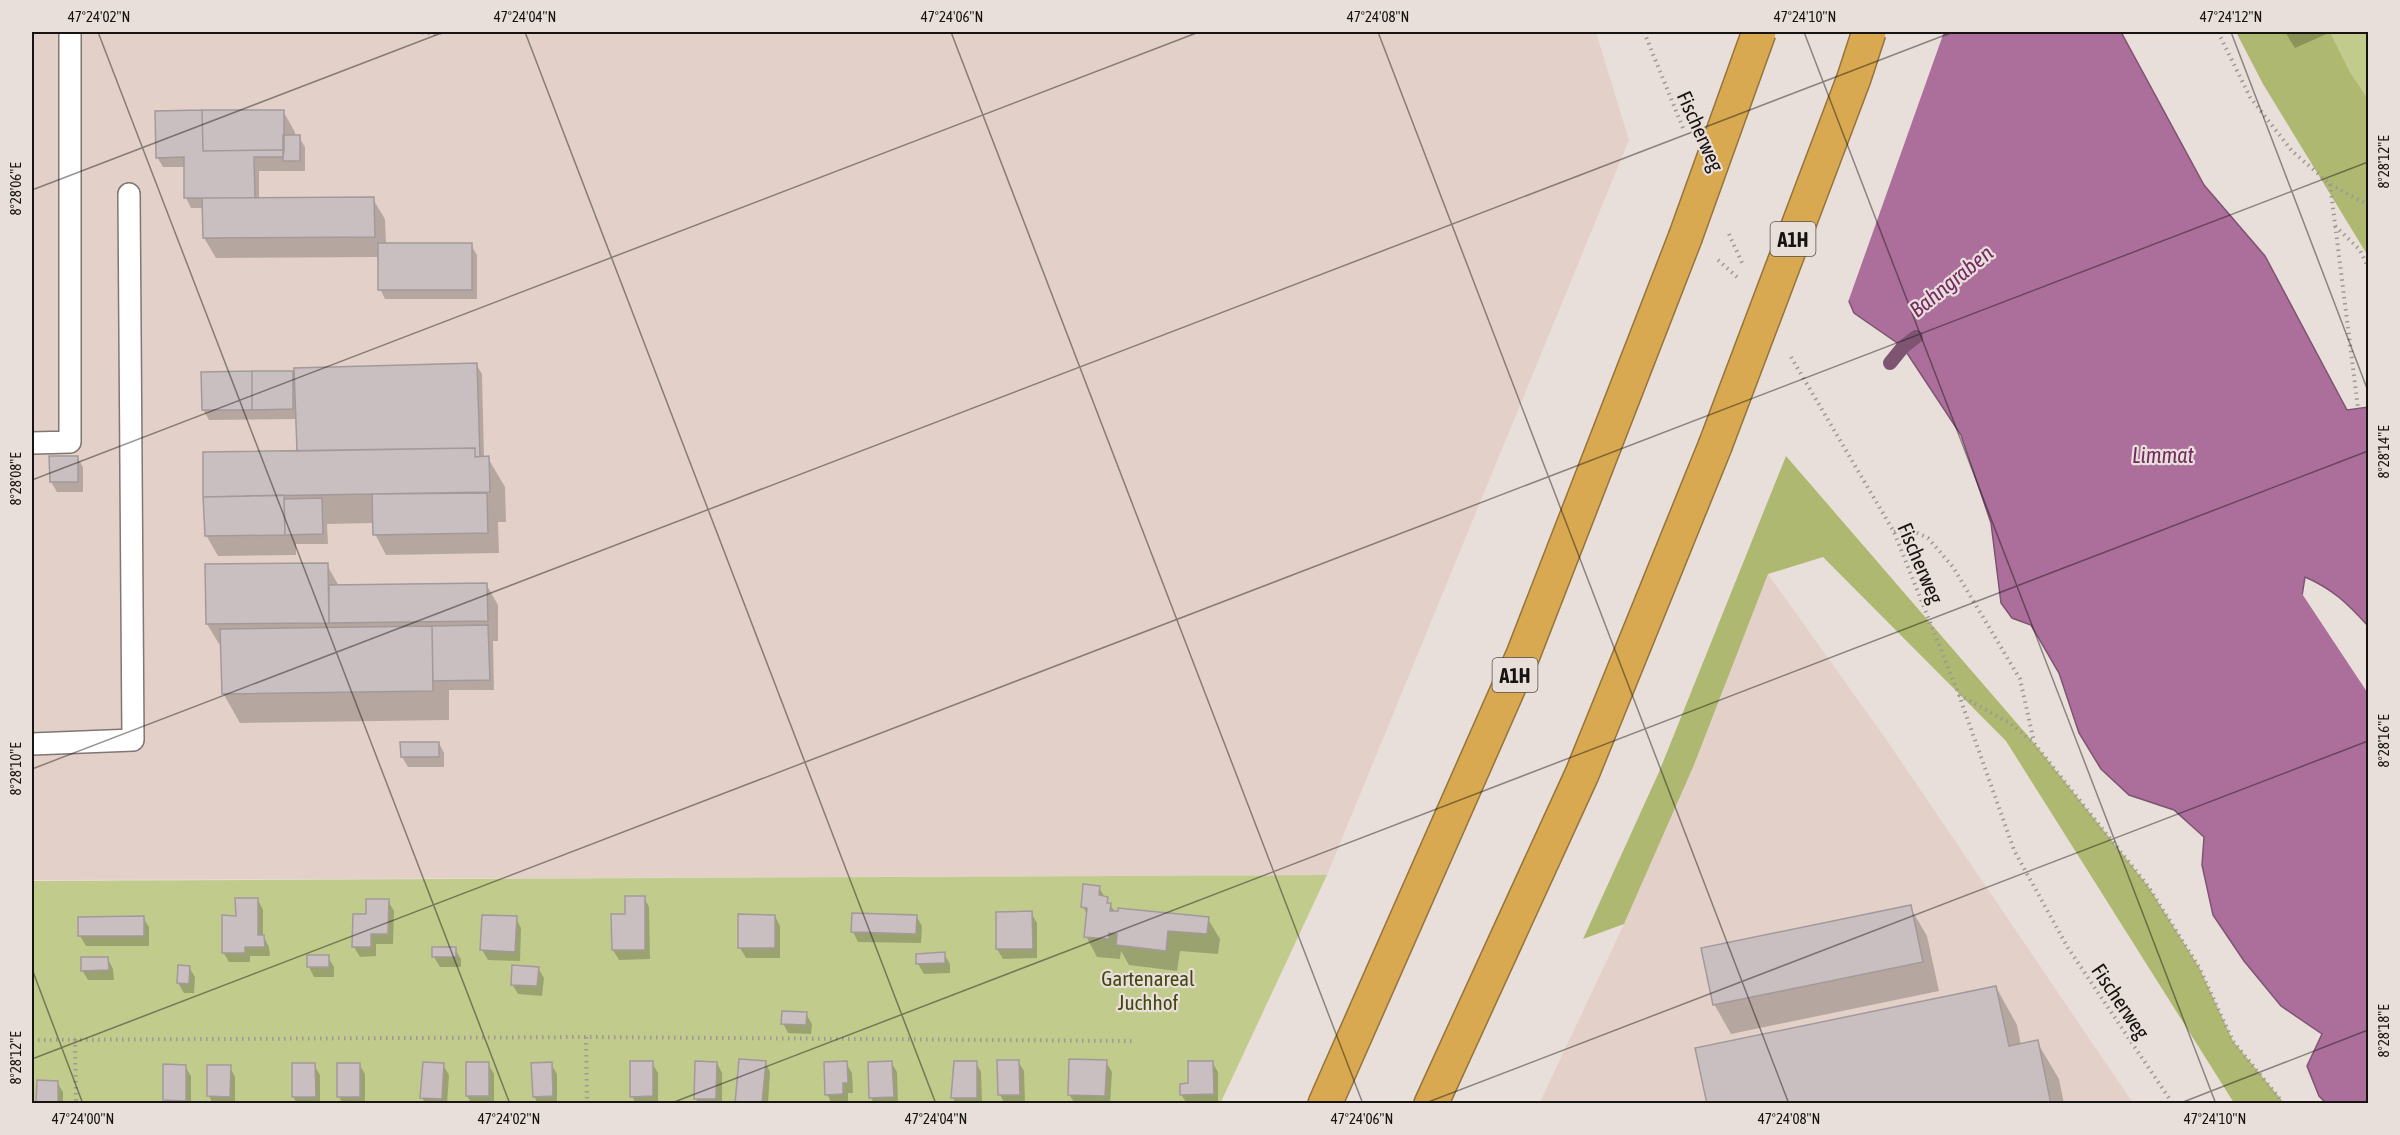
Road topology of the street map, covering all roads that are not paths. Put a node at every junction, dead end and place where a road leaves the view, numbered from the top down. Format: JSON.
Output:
{"nodes":[{"id":1,"x":70,"y":32,"type":"edge"},
{"id":2,"x":1759,"y":32,"type":"edge"},
{"id":3,"x":1869,"y":32,"type":"edge"},
{"id":4,"x":129,"y":194,"type":"dead end"},
{"id":5,"x":32,"y":443,"type":"edge"},
{"id":6,"x":32,"y":744,"type":"edge"},
{"id":7,"x":1325,"y":1104,"type":"edge"},
{"id":8,"x":1431,"y":1104,"type":"edge"}],
"edges":[{"from":1,"to":5,"type":"lane"},
{"from":2,"to":7,"type":"highway","number":"A1H","bridge":true},
{"from":3,"to":8,"type":"highway","number":"A1H","bridge":true},
{"from":4,"to":6,"type":"lane"}]}
